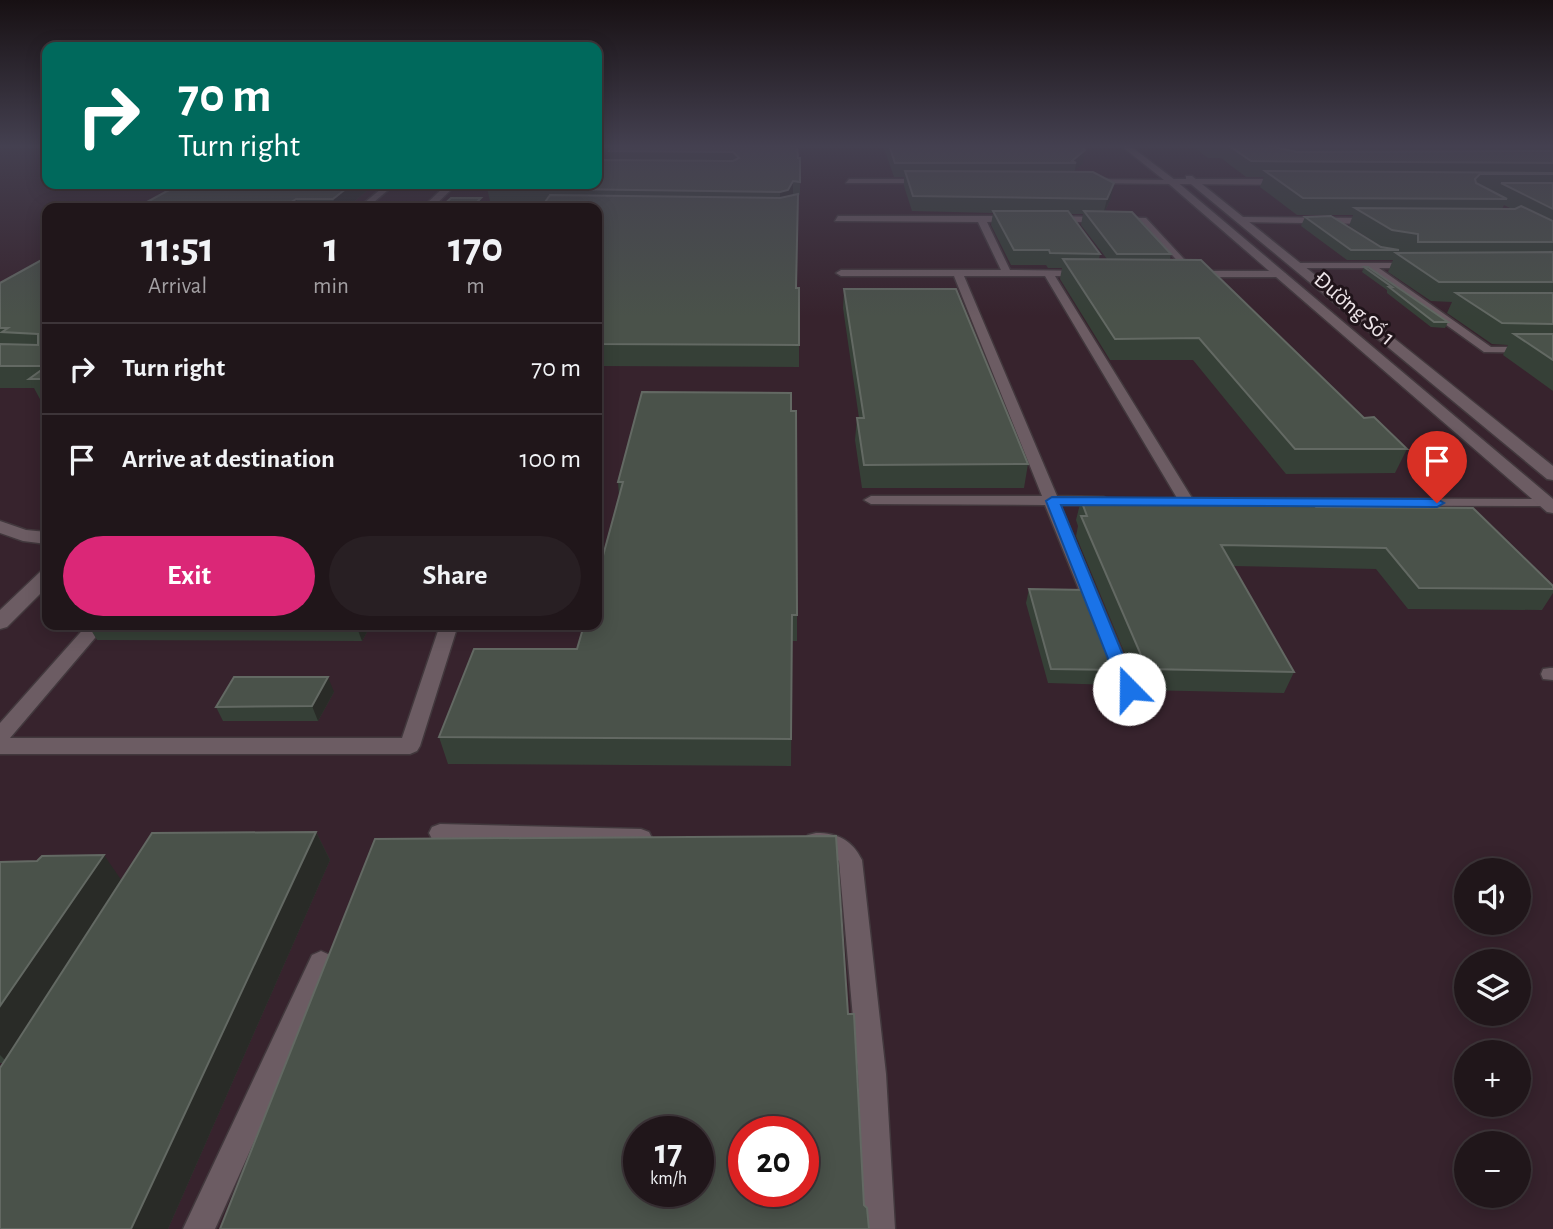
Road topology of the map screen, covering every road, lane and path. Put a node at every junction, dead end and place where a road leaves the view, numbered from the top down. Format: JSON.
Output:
{"nodes":[{"id":1,"x":1197,"y":202,"type":"edge"},
{"id":2,"x":1220,"y":202,"type":"edge"},
{"id":3,"x":981,"y":218,"type":"junction"},
{"id":4,"x":838,"y":219,"type":"dead end"},
{"id":5,"x":1019,"y":219,"type":"edge"},
{"id":6,"x":1044,"y":219,"type":"edge"},
{"id":7,"x":1069,"y":219,"type":"junction"},
{"id":8,"x":1242,"y":220,"type":"junction"},
{"id":9,"x":1329,"y":220,"type":"junction"},
{"id":10,"x":1384,"y":221,"type":"edge"},
{"id":11,"x":1077,"y":230,"type":"edge"},
{"id":12,"x":1350,"y":234,"type":"edge"},
{"id":13,"x":1382,"y":253,"type":"edge"},
{"id":14,"x":1415,"y":256,"type":"edge"},
{"id":15,"x":1422,"y":265,"type":"edge"},
{"id":16,"x":1298,"y":266,"type":"junction"},
{"id":17,"x":1370,"y":266,"type":"junction"},
{"id":18,"x":841,"y":273,"type":"dead end"},
{"id":19,"x":958,"y":273,"type":"junction"},
{"id":20,"x":1007,"y":273,"type":"junction"},
{"id":21,"x":1048,"y":273,"type":"junction"},
{"id":22,"x":1097,"y":274,"type":"edge"},
{"id":23,"x":1178,"y":274,"type":"edge"},
{"id":24,"x":1192,"y":274,"type":"junction"},
{"id":25,"x":1281,"y":274,"type":"junction"},
{"id":26,"x":1429,"y":307,"type":"junction"},
{"id":27,"x":1456,"y":307,"type":"edge"},
{"id":28,"x":1553,"y":350,"type":"edge"},
{"id":29,"x":1553,"y":475,"type":"edge"},
{"id":30,"x":871,"y":500,"type":"dead end"},
{"id":31,"x":1052,"y":501,"type":"junction"},
{"id":32,"x":1187,"y":502,"type":"junction"},
{"id":33,"x":1550,"y":506,"type":"edge"},
{"id":34,"x":0,"y":527,"type":"edge"},
{"id":35,"x":42,"y":537,"type":"edge"},
{"id":36,"x":42,"y":581,"type":"edge"},
{"id":37,"x":0,"y":622,"type":"edge"},
{"id":38,"x":93,"y":630,"type":"edge"},
{"id":39,"x":447,"y":630,"type":"edge"},
{"id":40,"x":1129,"y":689,"type":"dead end"},
{"id":41,"x":0,"y":736,"type":"edge"},
{"id":42,"x":0,"y":746,"type":"edge"},
{"id":43,"x":440,"y":833,"type":"dead end"},
{"id":44,"x":670,"y":838,"type":"edge"},
{"id":45,"x":792,"y":841,"type":"edge"},
{"id":46,"x":321,"y":963,"type":"dead end"},
{"id":47,"x":199,"y":1229,"type":"edge"},
{"id":48,"x":879,"y":1229,"type":"edge"}],
"edges":[{"from":1,"to":25,"type":"street","name":"Đường Số 1"},
{"from":2,"to":8,"type":"street","name":"Đường Số 1"},
{"from":3,"to":4,"type":"lane"},
{"from":3,"to":5,"type":"lane"},
{"from":3,"to":20,"type":"lane"},
{"from":6,"to":7,"type":"lane"},
{"from":7,"to":11,"type":"lane"},
{"from":7,"to":24,"type":"lane"},
{"from":8,"to":9,"type":"lane"},
{"from":8,"to":16,"type":"street","name":"Đường Số 1"},
{"from":9,"to":10,"type":"lane"},
{"from":9,"to":12,"type":"lane"},
{"from":13,"to":14,"type":"lane"},
{"from":15,"to":17,"type":"lane"},
{"from":16,"to":17,"type":"lane"},
{"from":16,"to":29,"type":"street","name":"Đường Số 1"},
{"from":17,"to":26,"type":"lane"},
{"from":18,"to":19,"type":"lane"},
{"from":19,"to":20,"type":"lane"},
{"from":19,"to":31,"type":"lane"},
{"from":20,"to":21,"type":"lane"},
{"from":21,"to":22,"type":"lane"},
{"from":21,"to":32,"type":"lane"},
{"from":23,"to":24,"type":"lane"},
{"from":24,"to":25,"type":"lane"},
{"from":25,"to":33,"type":"street","name":"Đường Số 1"},
{"from":26,"to":27,"type":"lane"},
{"from":26,"to":28,"type":"lane"},
{"from":30,"to":31,"type":"lane"},
{"from":31,"to":32,"type":"lane"},
{"from":31,"to":40,"type":"lane"},
{"from":32,"to":33,"type":"lane"},
{"from":34,"to":35,"type":"street"},
{"from":36,"to":37,"type":"street"},
{"from":38,"to":41,"type":"lane"},
{"from":39,"to":42,"type":"lane"},
{"from":43,"to":44,"type":"lane"},
{"from":45,"to":48,"type":"lane"},
{"from":46,"to":47,"type":"lane"}]}
